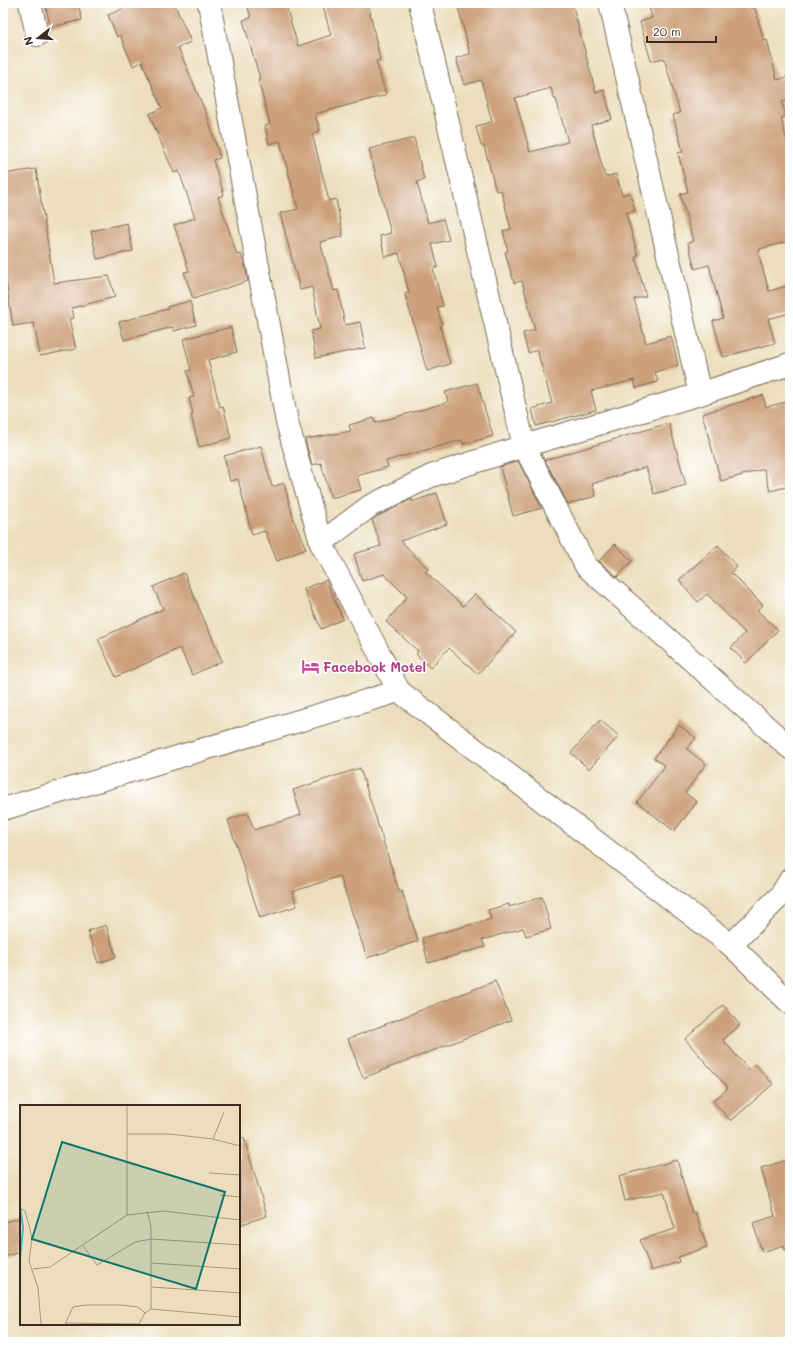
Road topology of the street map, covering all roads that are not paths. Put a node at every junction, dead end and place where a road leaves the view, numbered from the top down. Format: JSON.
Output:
{"nodes":[{"id":1,"x":30,"y":3,"type":"edge"},
{"id":2,"x":209,"y":3,"type":"edge"},
{"id":3,"x":420,"y":3,"type":"edge"},
{"id":4,"x":610,"y":3,"type":"edge"},
{"id":5,"x":37,"y":35,"type":"dead end"},
{"id":6,"x":790,"y":364,"type":"edge"},
{"id":7,"x":700,"y":394,"type":"junction"},
{"id":8,"x":524,"y":446,"type":"junction"},
{"id":9,"x":321,"y":543,"type":"junction"},
{"id":10,"x":398,"y":691,"type":"junction"},
{"id":11,"x":790,"y":748,"type":"edge"},
{"id":12,"x":3,"y":809,"type":"edge"},
{"id":13,"x":790,"y":880,"type":"edge"},
{"id":14,"x":731,"y":945,"type":"junction"},
{"id":15,"x":790,"y":1003,"type":"edge"}],
"edges":[{"from":1,"to":5,"type":"street"},
{"from":2,"to":9,"type":"street"},
{"from":3,"to":8,"type":"street"},
{"from":4,"to":7,"type":"street"},
{"from":6,"to":7,"type":"street"},
{"from":7,"to":8,"type":"street"},
{"from":8,"to":9,"type":"street"},
{"from":8,"to":11,"type":"street"},
{"from":9,"to":10,"type":"street"},
{"from":10,"to":12,"type":"street"},
{"from":10,"to":14,"type":"street"},
{"from":13,"to":14,"type":"street"},
{"from":14,"to":15,"type":"street"}]}
